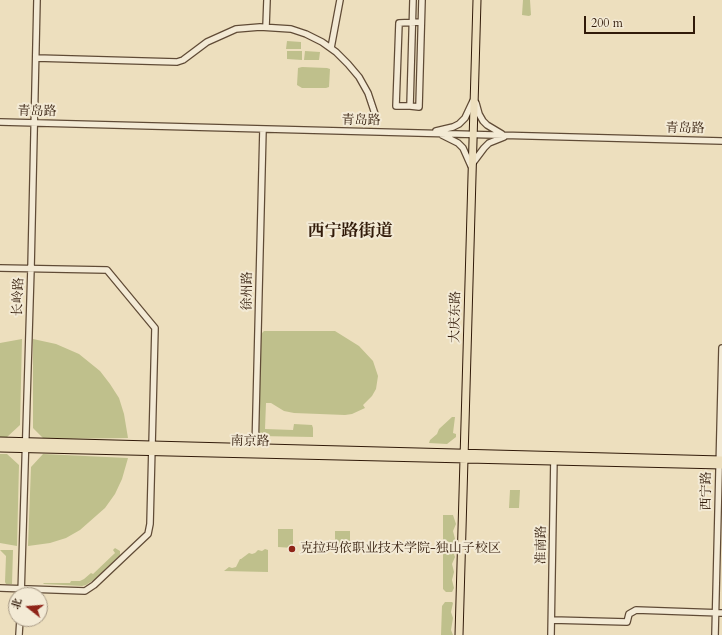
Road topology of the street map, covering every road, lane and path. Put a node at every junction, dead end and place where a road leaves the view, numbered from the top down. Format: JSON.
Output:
{"nodes":[{"id":1,"x":37,"y":0,"type":"edge"},
{"id":2,"x":267,"y":0,"type":"edge"},
{"id":3,"x":340,"y":0,"type":"edge"},
{"id":4,"x":413,"y":0,"type":"edge"},
{"id":5,"x":422,"y":0,"type":"edge"},
{"id":6,"x":477,"y":0,"type":"edge"},
{"id":7,"x":412,"y":22,"type":"junction"},
{"id":8,"x":421,"y":22,"type":"junction"},
{"id":9,"x":266,"y":27,"type":"junction"},
{"id":10,"x":331,"y":48,"type":"junction"},
{"id":11,"x":36,"y":58,"type":"junction"},
{"id":12,"x":411,"y":68,"type":"junction"},
{"id":13,"x":419,"y":68,"type":"junction"},
{"id":14,"x":474,"y":97,"type":"junction"},
{"id":15,"x":410,"y":106,"type":"junction"},
{"id":16,"x":376,"y":114,"type":"dead end"},
{"id":17,"x":0,"y":122,"type":"edge"},
{"id":18,"x":34,"y":123,"type":"junction"},
{"id":19,"x":263,"y":129,"type":"junction"},
{"id":20,"x":426,"y":133,"type":"junction"},
{"id":21,"x":473,"y":135,"type":"junction"},
{"id":22,"x":506,"y":136,"type":"junction"},
{"id":23,"x":722,"y":141,"type":"edge"},
{"id":24,"x":471,"y":166,"type":"junction"},
{"id":25,"x":0,"y":268,"type":"edge"},
{"id":26,"x":31,"y":268,"type":"junction"},
{"id":27,"x":722,"y":348,"type":"edge"},
{"id":28,"x":0,"y":441,"type":"edge"},
{"id":29,"x":26,"y":445,"type":"junction"},
{"id":30,"x":0,"y":448,"type":"edge"},
{"id":31,"x":152,"y":448,"type":"junction"},
{"id":32,"x":255,"y":451,"type":"junction"},
{"id":33,"x":467,"y":455,"type":"junction"},
{"id":34,"x":554,"y":458,"type":"junction"},
{"id":35,"x":721,"y":463,"type":"edge"},
{"id":36,"x":21,"y":587,"type":"edge"},
{"id":37,"x":48,"y":592,"type":"edge"},
{"id":38,"x":719,"y":613,"type":"edge"},
{"id":39,"x":552,"y":620,"type":"junction"},
{"id":40,"x":460,"y":635,"type":"edge"},
{"id":41,"x":551,"y":635,"type":"edge"},
{"id":42,"x":715,"y":635,"type":"edge"}],
"edges":[{"from":1,"to":11,"type":"street","name":"长岭路"},
{"from":2,"to":9,"type":"street"},
{"from":3,"to":10,"type":"street"},
{"from":4,"to":7,"type":"street"},
{"from":5,"to":8,"type":"street"},
{"from":6,"to":14,"type":"main road","name":"大庆东路"},
{"from":7,"to":8,"type":"street"},
{"from":7,"to":12,"type":"street"},
{"from":7,"to":15,"type":"street"},
{"from":8,"to":13,"type":"street"},
{"from":9,"to":10,"type":"street"},
{"from":9,"to":11,"type":"street"},
{"from":10,"to":16,"type":"street"},
{"from":11,"to":18,"type":"street","name":"长岭路"},
{"from":12,"to":13,"type":"street"},
{"from":12,"to":15,"type":"street"},
{"from":13,"to":15,"type":"street"},
{"from":14,"to":20,"type":"street"},
{"from":14,"to":21,"type":"main road","name":"大庆东路"},
{"from":14,"to":22,"type":"street"},
{"from":17,"to":18,"type":"street","name":"青岛路"},
{"from":18,"to":19,"type":"street","name":"青岛路"},
{"from":18,"to":26,"type":"street","name":"长岭路"},
{"from":19,"to":20,"type":"street","name":"青岛路"},
{"from":19,"to":32,"type":"street","name":"徐州路"},
{"from":20,"to":21,"type":"street","name":"青岛路"},
{"from":20,"to":24,"type":"street"},
{"from":21,"to":22,"type":"street","name":"青岛路"},
{"from":21,"to":24,"type":"main road","name":"大庆东路"},
{"from":22,"to":23,"type":"street","name":"青岛路"},
{"from":22,"to":24,"type":"street"},
{"from":24,"to":33,"type":"main road","name":"大庆东路"},
{"from":25,"to":26,"type":"street"},
{"from":26,"to":29,"type":"street","name":"长岭路"},
{"from":26,"to":31,"type":"street"},
{"from":27,"to":35,"type":"street","name":"西宁路"},
{"from":28,"to":29,"type":"main road","name":"南京路"},
{"from":29,"to":30,"type":"main road","name":"南京路"},
{"from":29,"to":31,"type":"main road","name":"南京路"},
{"from":29,"to":36,"type":"street","name":"长岭路"},
{"from":31,"to":32,"type":"main road","name":"南京路"},
{"from":31,"to":37,"type":"street"},
{"from":32,"to":33,"type":"main road","name":"南京路"},
{"from":33,"to":34,"type":"main road"},
{"from":33,"to":34,"type":"main road","name":"南京路"},
{"from":33,"to":40,"type":"main road","name":"大庆东路"},
{"from":34,"to":35,"type":"main road"},
{"from":34,"to":39,"type":"street","name":"准南路"},
{"from":35,"to":38,"type":"street","name":"西宁路"},
{"from":38,"to":39,"type":"street"},
{"from":38,"to":42,"type":"street","name":"西宁路"},
{"from":39,"to":41,"type":"street","name":"准南路"}]}
